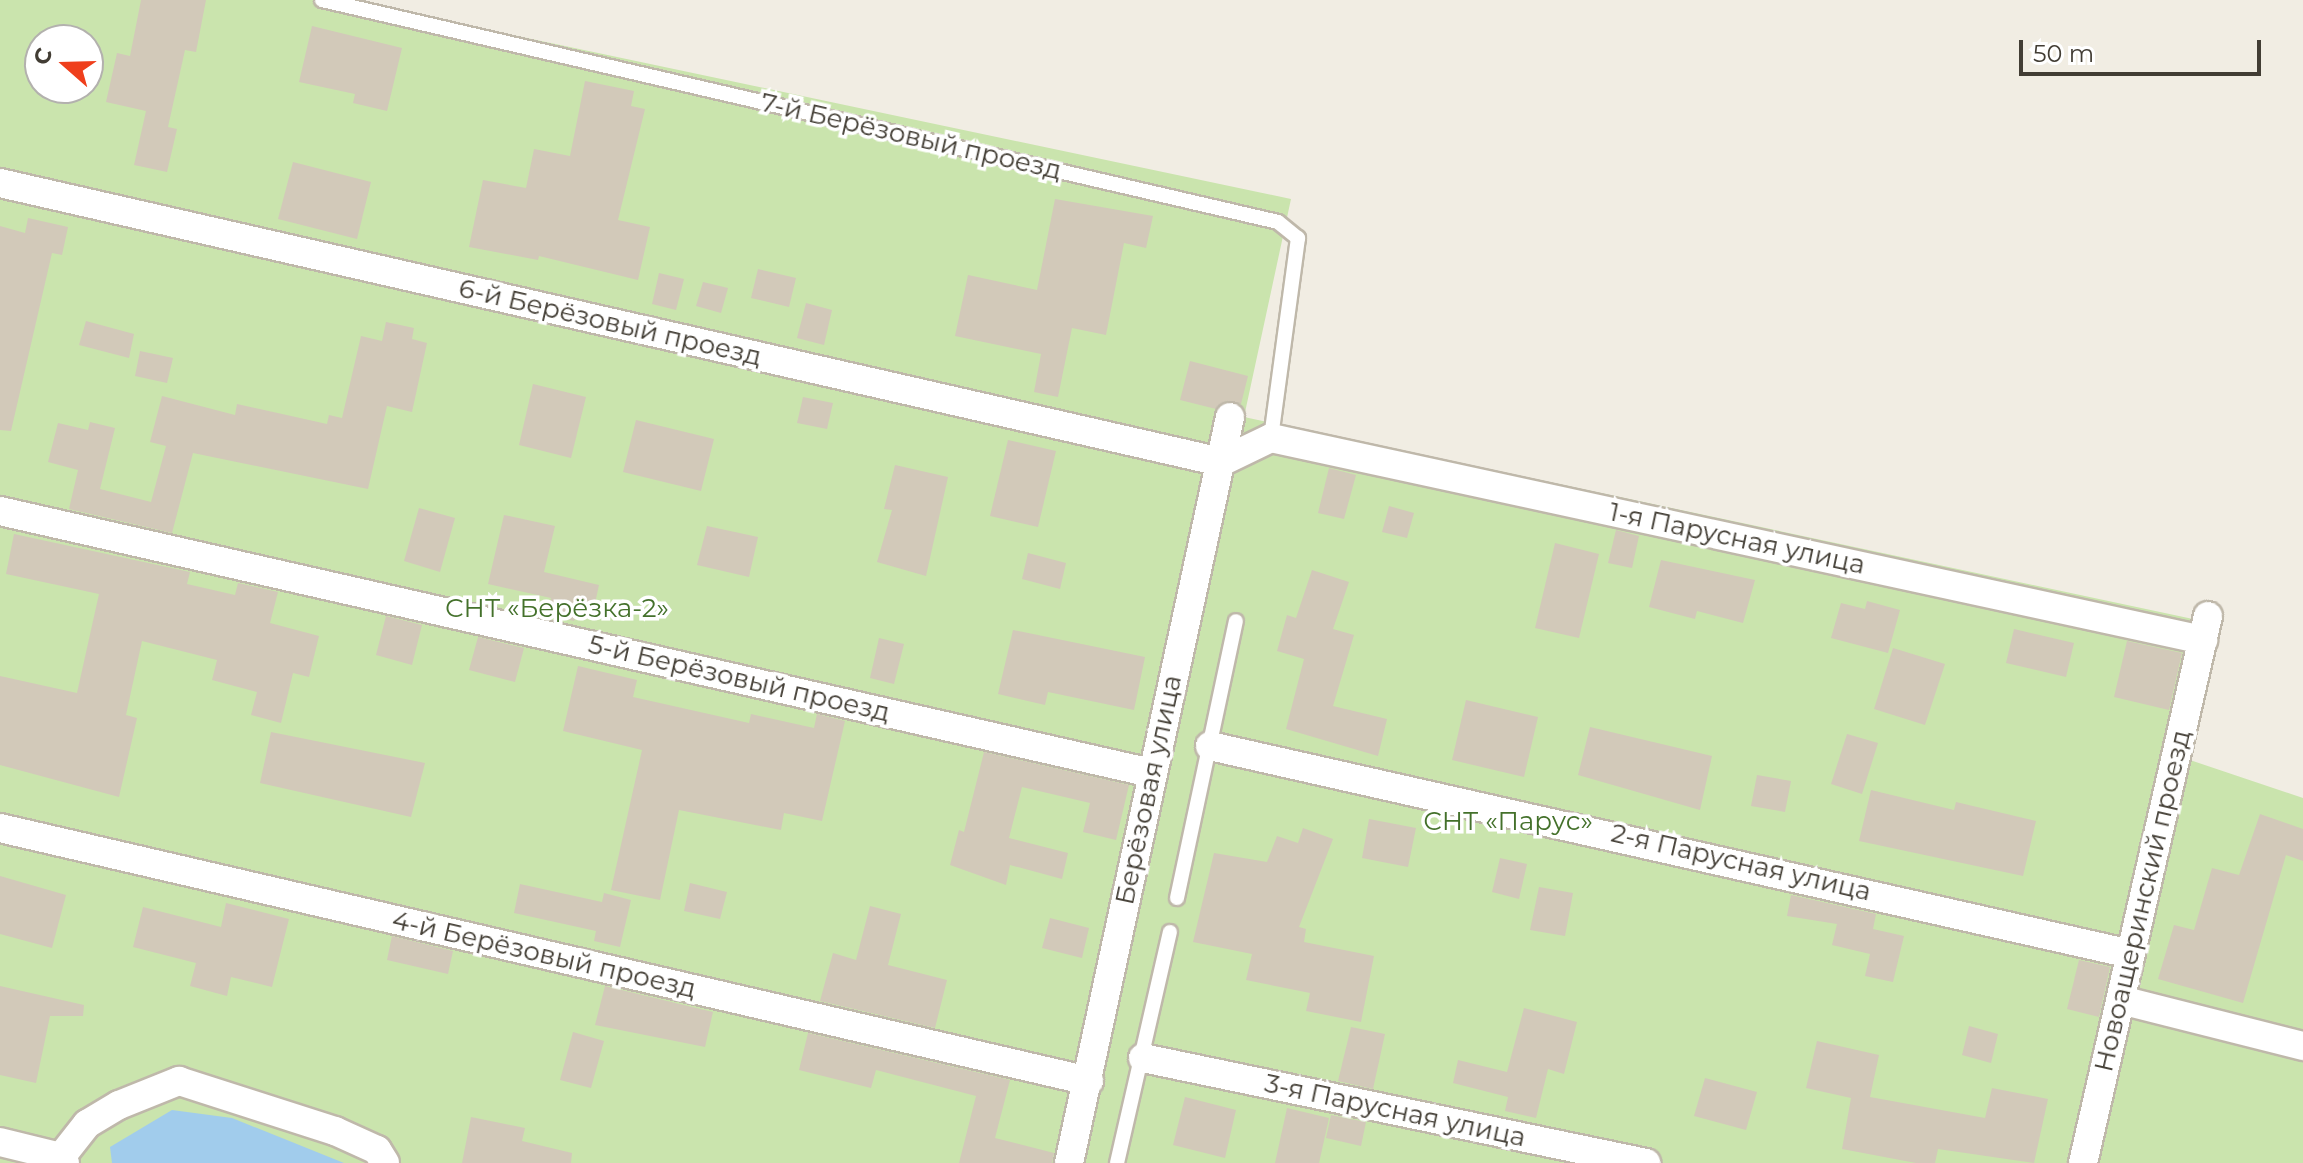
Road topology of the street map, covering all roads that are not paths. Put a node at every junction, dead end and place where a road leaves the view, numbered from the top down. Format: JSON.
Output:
{"nodes":[{"id":1,"x":322,"y":0,"type":"edge"},
{"id":2,"x":0,"y":183,"type":"edge"},
{"id":3,"x":1230,"y":417,"type":"dead end"},
{"id":4,"x":1271,"y":438,"type":"junction"},
{"id":5,"x":1221,"y":462,"type":"junction"},
{"id":6,"x":0,"y":511,"type":"edge"},
{"id":7,"x":1236,"y":621,"type":"dead end"},
{"id":8,"x":2206,"y":628,"type":"joint"},
{"id":9,"x":1210,"y":746,"type":"junction"},
{"id":10,"x":1151,"y":773,"type":"junction"},
{"id":11,"x":0,"y":828,"type":"edge"},
{"id":12,"x":1177,"y":898,"type":"dead end"},
{"id":13,"x":1170,"y":932,"type":"dead end"},
{"id":14,"x":2131,"y":954,"type":"junction"},
{"id":15,"x":2121,"y":1000,"type":"junction"},
{"id":16,"x":2303,"y":1046,"type":"edge"},
{"id":17,"x":1143,"y":1058,"type":"junction"},
{"id":18,"x":1089,"y":1081,"type":"junction"},
{"id":19,"x":0,"y":1142,"type":"edge"},
{"id":20,"x":63,"y":1160,"type":"edge"},
{"id":21,"x":385,"y":1163,"type":"edge"},
{"id":22,"x":1069,"y":1163,"type":"edge"},
{"id":23,"x":1117,"y":1163,"type":"edge"},
{"id":24,"x":1646,"y":1163,"type":"edge"},
{"id":25,"x":2083,"y":1163,"type":"edge"}],
"edges":[{"from":1,"to":4,"type":"lane","name":"7-й Берёзовый проезд"},
{"from":2,"to":5,"type":"street","name":"6-й Берёзовый проезд"},
{"from":3,"to":5,"type":"street","name":"Берёзовая улица"},
{"from":4,"to":5,"type":"street"},
{"from":4,"to":8,"type":"street","name":"1-я Парусная улица"},
{"from":5,"to":10,"type":"street","name":"Берёзовая улица"},
{"from":6,"to":10,"type":"street","name":"5-й Берёзовый проезд"},
{"from":7,"to":9,"type":"lane"},
{"from":8,"to":14,"type":"street","name":"Новоащеринский проезд"},
{"from":9,"to":12,"type":"lane"},
{"from":9,"to":14,"type":"street","name":"2-я Парусная улица"},
{"from":10,"to":18,"type":"street","name":"Берёзовая улица"},
{"from":11,"to":18,"type":"street","name":"4-й Берёзовый проезд"},
{"from":13,"to":17,"type":"lane"},
{"from":14,"to":15,"type":"street","name":"Новоащеринский проезд"},
{"from":15,"to":16,"type":"street"},
{"from":15,"to":25,"type":"street","name":"Новоащеринский проезд"},
{"from":17,"to":23,"type":"lane"},
{"from":17,"to":24,"type":"street","name":"3-я Парусная улица"},
{"from":18,"to":22,"type":"street","name":"Берёзовая улица"},
{"from":19,"to":20,"type":"street"},
{"from":20,"to":21,"type":"street"}]}
